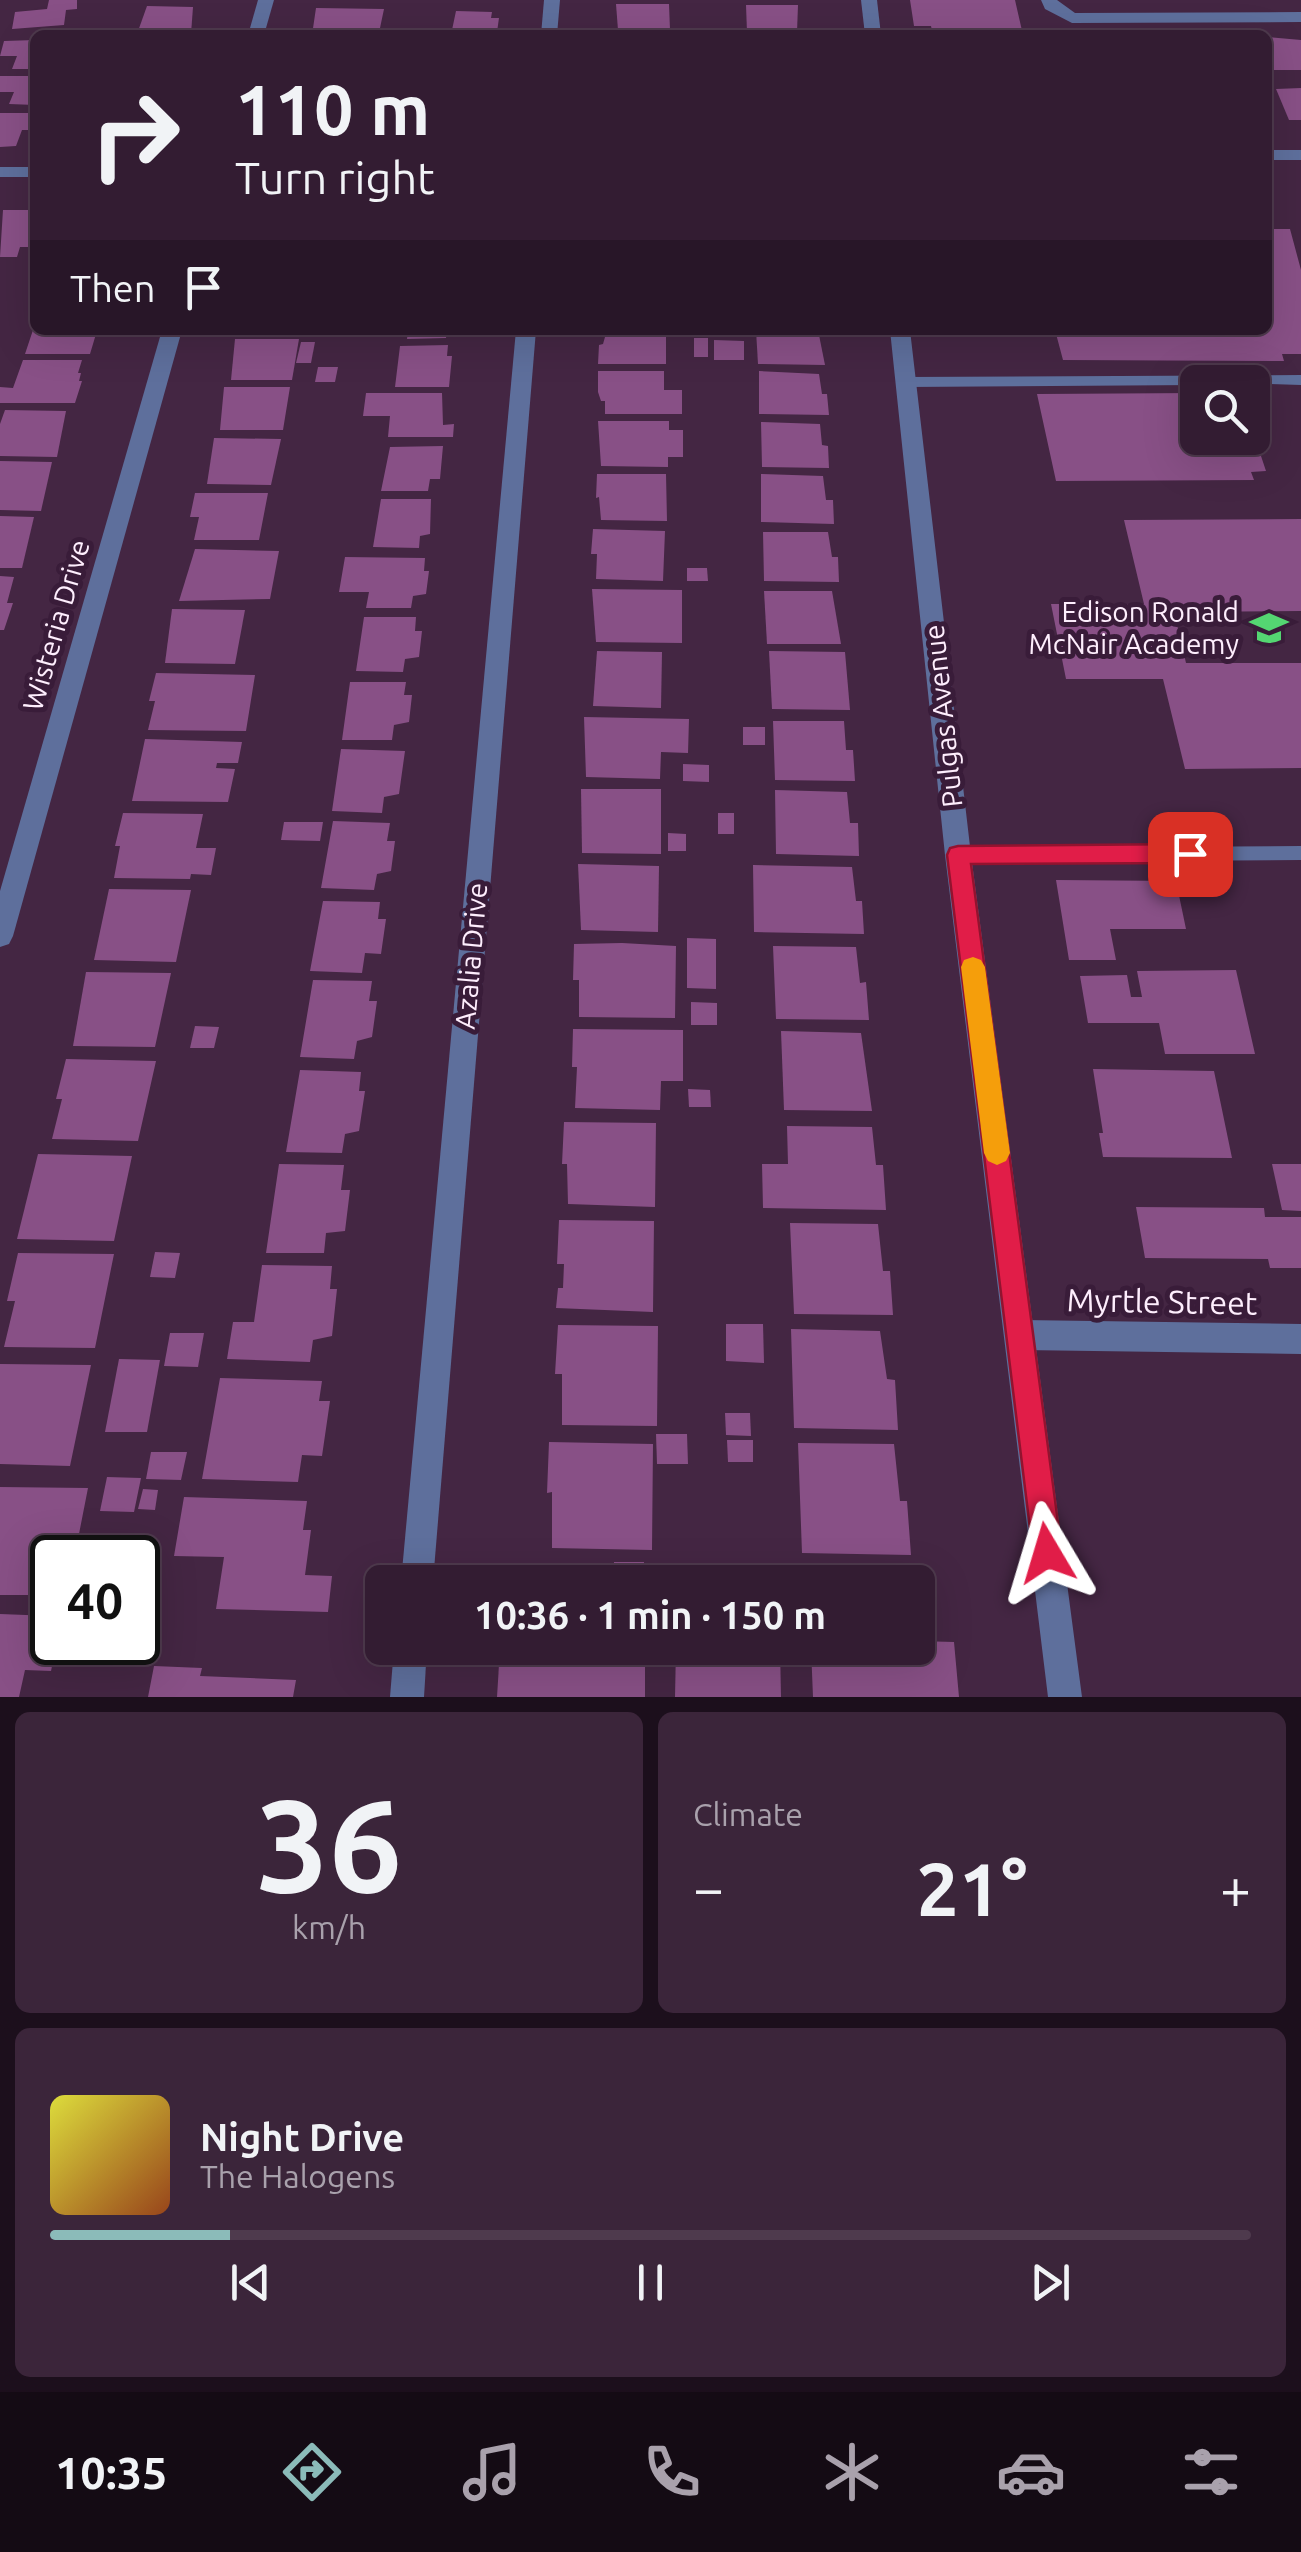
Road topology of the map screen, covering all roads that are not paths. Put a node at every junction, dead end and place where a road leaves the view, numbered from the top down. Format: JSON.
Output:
{"nodes":[{"id":1,"x":266,"y":0,"type":"edge"},
{"id":2,"x":552,"y":0,"type":"edge"},
{"id":3,"x":868,"y":0,"type":"edge"},
{"id":4,"x":1050,"y":0,"type":"edge"},
{"id":5,"x":1301,"y":18,"type":"edge"},
{"id":6,"x":257,"y":30,"type":"edge"},
{"id":7,"x":549,"y":30,"type":"edge"},
{"id":8,"x":871,"y":30,"type":"edge"},
{"id":9,"x":1272,"y":155,"type":"edge"},
{"id":10,"x":1301,"y":155,"type":"edge"},
{"id":11,"x":0,"y":172,"type":"edge"},
{"id":12,"x":30,"y":172,"type":"edge"},
{"id":13,"x":171,"y":335,"type":"edge"},
{"id":14,"x":526,"y":335,"type":"edge"},
{"id":15,"x":901,"y":335,"type":"edge"},
{"id":16,"x":1301,"y":380,"type":"edge"},
{"id":17,"x":906,"y":382,"type":"junction"},
{"id":18,"x":1301,"y":853,"type":"edge"},
{"id":19,"x":958,"y":855,"type":"junction"},
{"id":20,"x":0,"y":936,"type":"edge"},
{"id":21,"x":1022,"y":1335,"type":"junction"},
{"id":22,"x":1301,"y":1340,"type":"edge"},
{"id":23,"x":418,"y":1565,"type":"edge"},
{"id":24,"x":410,"y":1665,"type":"edge"},
{"id":25,"x":407,"y":1697,"type":"edge"},
{"id":26,"x":1064,"y":1697,"type":"edge"}],
"edges":[{"from":1,"to":6,"type":"street"},
{"from":2,"to":7,"type":"street"},
{"from":3,"to":8,"type":"street"},
{"from":4,"to":5,"type":"street"},
{"from":9,"to":10,"type":"street"},
{"from":11,"to":12,"type":"street"},
{"from":13,"to":20,"type":"street","name":"Wisteria Drive"},
{"from":14,"to":23,"type":"street","name":"Azalia Drive"},
{"from":15,"to":17,"type":"street","name":"Pulgas Avenue"},
{"from":16,"to":17,"type":"lane"},
{"from":17,"to":19,"type":"street","name":"Pulgas Avenue"},
{"from":18,"to":19,"type":"lane"},
{"from":19,"to":21,"type":"street","name":"Pulgas Avenue"},
{"from":21,"to":22,"type":"street","name":"Myrtle Street"},
{"from":21,"to":26,"type":"street","name":"Pulgas Avenue"},
{"from":24,"to":25,"type":"street"}]}
